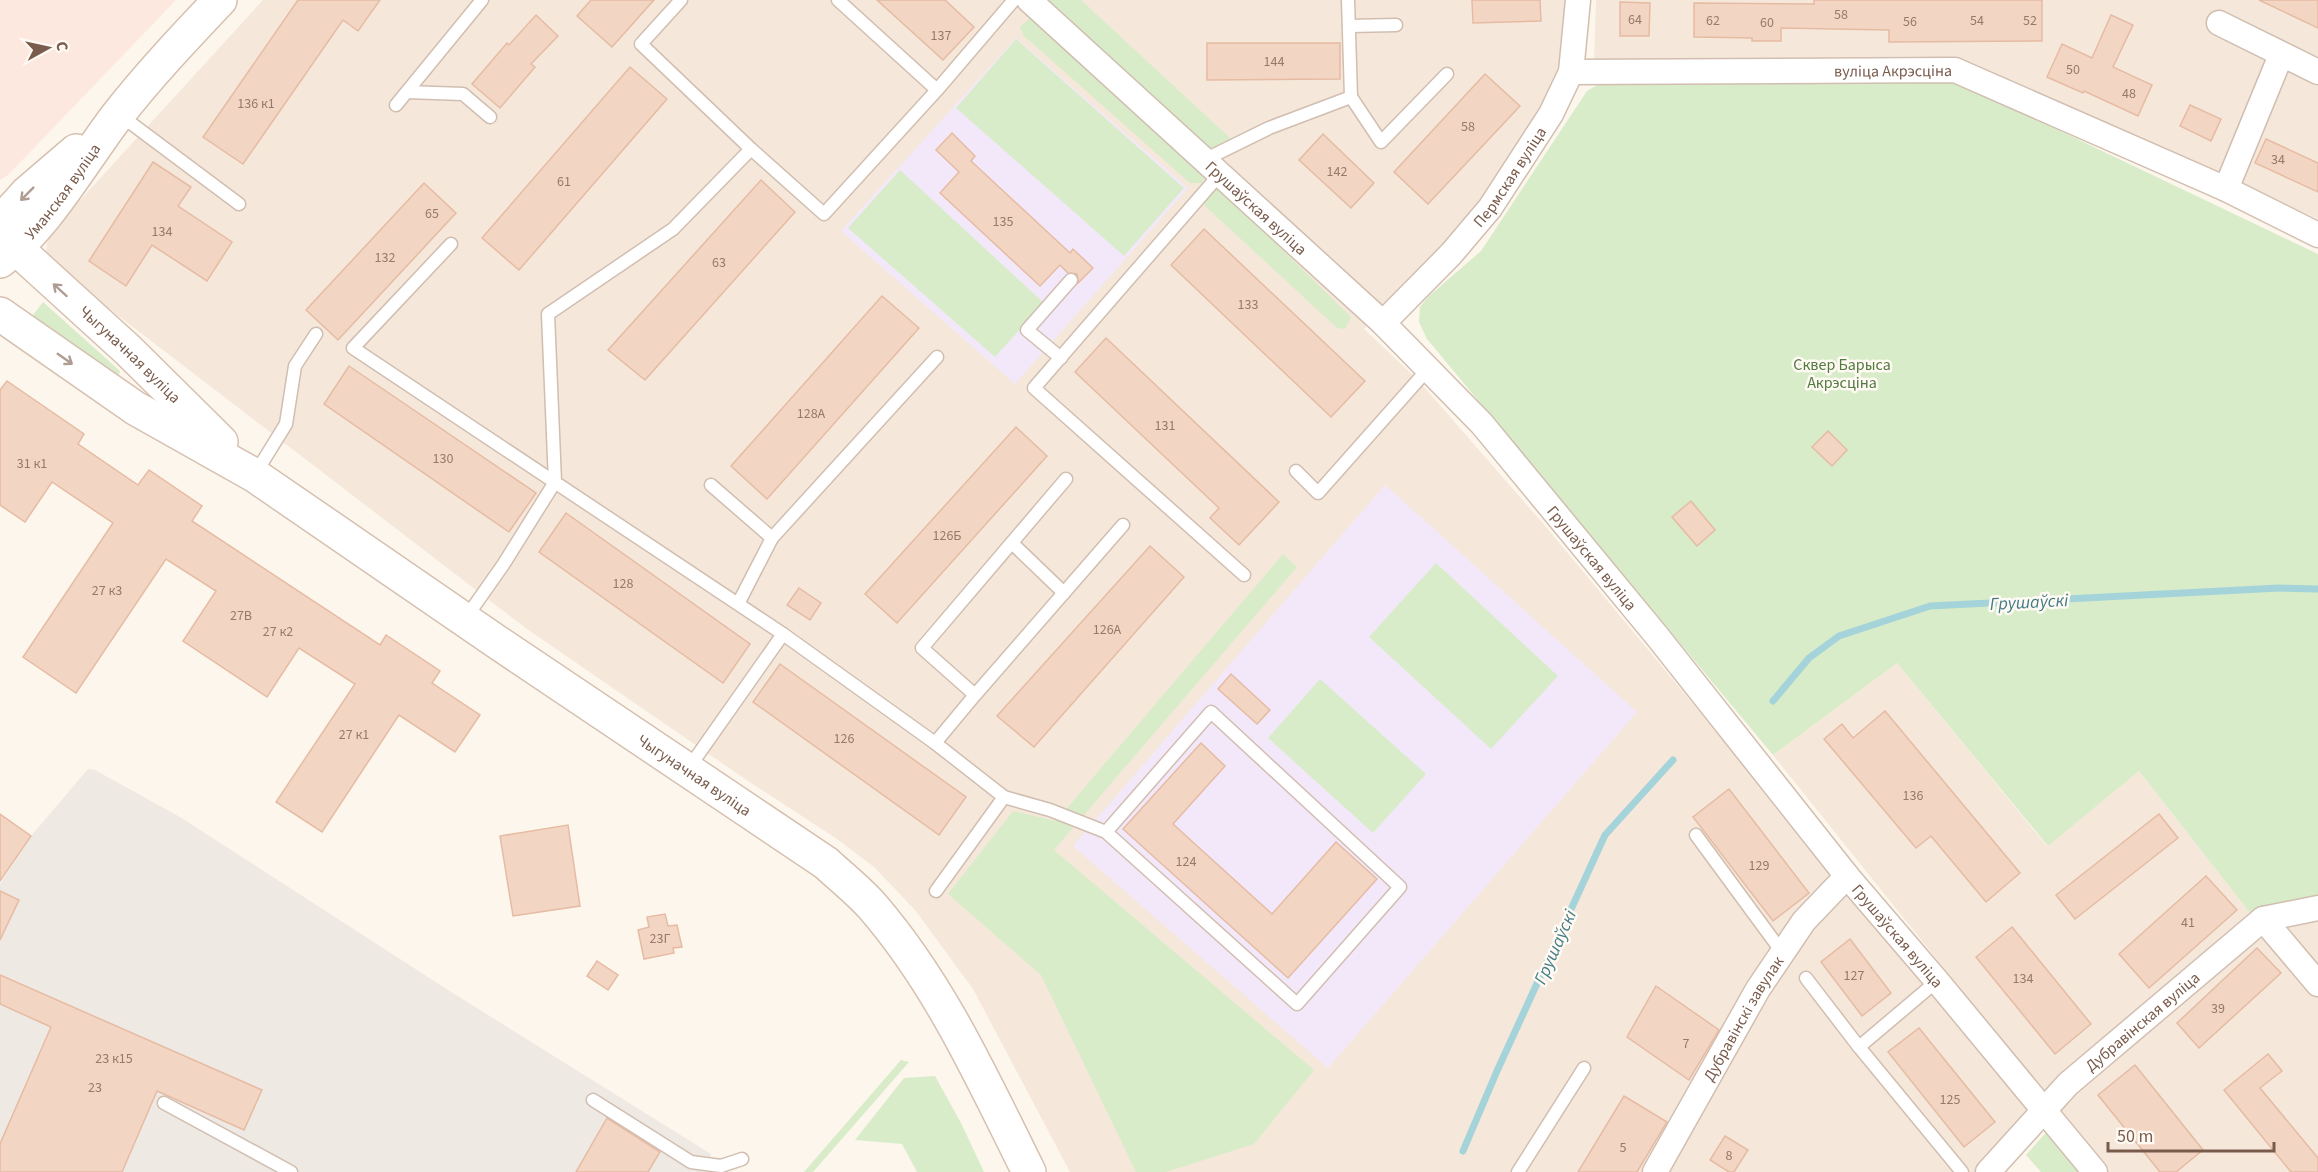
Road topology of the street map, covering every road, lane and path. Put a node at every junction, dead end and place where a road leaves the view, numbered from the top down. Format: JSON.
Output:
{"nodes":[{"id":1,"x":220,"y":0,"type":"edge"},
{"id":2,"x":482,"y":0,"type":"edge"},
{"id":3,"x":681,"y":0,"type":"edge"},
{"id":4,"x":838,"y":0,"type":"edge"},
{"id":5,"x":1014,"y":0,"type":"edge"},
{"id":6,"x":1029,"y":0,"type":"edge"},
{"id":7,"x":1348,"y":0,"type":"edge"},
{"id":8,"x":1578,"y":0,"type":"edge"},
{"id":9,"x":2219,"y":23,"type":"dead end"},
{"id":10,"x":1396,"y":25,"type":"dead end"},
{"id":11,"x":1349,"y":26,"type":"junction"},
{"id":12,"x":2281,"y":55,"type":"junction"},
{"id":13,"x":1571,"y":72,"type":"junction"},
{"id":14,"x":2318,"y":72,"type":"edge"},
{"id":15,"x":1447,"y":74,"type":"dead end"},
{"id":16,"x":937,"y":90,"type":"junction"},
{"id":17,"x":407,"y":92,"type":"junction"},
{"id":18,"x":1351,"y":98,"type":"junction"},
{"id":19,"x":396,"y":105,"type":"dead end"},
{"id":20,"x":119,"y":114,"type":"junction"},
{"id":21,"x":490,"y":117,"type":"dead end"},
{"id":22,"x":751,"y":148,"type":"junction"},
{"id":23,"x":1212,"y":167,"type":"junction"},
{"id":24,"x":2226,"y":189,"type":"junction"},
{"id":25,"x":238,"y":204,"type":"dead end"},
{"id":26,"x":2318,"y":235,"type":"edge"},
{"id":27,"x":4,"y":242,"type":"edge"},
{"id":28,"x":450,"y":244,"type":"dead end"},
{"id":29,"x":1071,"y":280,"type":"dead end"},
{"id":30,"x":0,"y":314,"type":"edge"},
{"id":31,"x":1383,"y":322,"type":"junction"},
{"id":32,"x":316,"y":334,"type":"dead end"},
{"id":33,"x":937,"y":357,"type":"dead end"},
{"id":34,"x":1060,"y":358,"type":"junction"},
{"id":35,"x":1428,"y":369,"type":"junction"},
{"id":36,"x":1296,"y":471,"type":"dead end"},
{"id":37,"x":254,"y":475,"type":"junction"},
{"id":38,"x":1066,"y":479,"type":"dead end"},
{"id":39,"x":555,"y":482,"type":"junction"},
{"id":40,"x":711,"y":485,"type":"dead end"},
{"id":41,"x":1122,"y":525,"type":"dead end"},
{"id":42,"x":772,"y":538,"type":"junction"},
{"id":43,"x":1012,"y":543,"type":"junction"},
{"id":44,"x":1244,"y":575,"type":"dead end"},
{"id":45,"x":1064,"y":593,"type":"junction"},
{"id":46,"x":739,"y":602,"type":"junction"},
{"id":47,"x":464,"y":620,"type":"junction"},
{"id":48,"x":783,"y":634,"type":"junction"},
{"id":49,"x":975,"y":695,"type":"junction"},
{"id":50,"x":935,"y":743,"type":"junction"},
{"id":51,"x":687,"y":770,"type":"junction"},
{"id":52,"x":1004,"y":797,"type":"junction"},
{"id":53,"x":1106,"y":832,"type":"junction"},
{"id":54,"x":1696,"y":835,"type":"dead end"},
{"id":55,"x":1847,"y":876,"type":"junction"},
{"id":56,"x":936,"y":891,"type":"dead end"},
{"id":57,"x":2318,"y":908,"type":"edge"},
{"id":58,"x":2263,"y":919,"type":"junction"},
{"id":59,"x":1782,"y":952,"type":"junction"},
{"id":60,"x":1806,"y":978,"type":"dead end"},
{"id":61,"x":1937,"y":981,"type":"junction"},
{"id":62,"x":2318,"y":984,"type":"edge"},
{"id":63,"x":1859,"y":1047,"type":"junction"},
{"id":64,"x":1584,"y":1068,"type":"dead end"},
{"id":65,"x":593,"y":1100,"type":"dead end"},
{"id":66,"x":164,"y":1103,"type":"dead end"},
{"id":67,"x":2044,"y":1111,"type":"junction"},
{"id":68,"x":742,"y":1159,"type":"dead end"},
{"id":69,"x":291,"y":1172,"type":"edge"},
{"id":70,"x":1029,"y":1172,"type":"edge"},
{"id":71,"x":1518,"y":1172,"type":"edge"},
{"id":72,"x":1655,"y":1172,"type":"edge"},
{"id":73,"x":1962,"y":1172,"type":"edge"},
{"id":74,"x":1988,"y":1172,"type":"edge"},
{"id":75,"x":2095,"y":1172,"type":"edge"}],
"edges":[{"from":1,"to":20,"type":"main road","name":"Уманская вуліца"},
{"from":2,"to":17,"type":"lane"},
{"from":3,"to":22,"type":"lane"},
{"from":4,"to":16,"type":"lane"},
{"from":5,"to":16,"type":"lane"},
{"from":6,"to":23,"type":"street","name":"Грушаўская вуліца"},
{"from":7,"to":11,"type":"lane"},
{"from":8,"to":13,"type":"street","name":"Пермская вуліца"},
{"from":9,"to":12,"type":"street"},
{"from":10,"to":11,"type":"lane"},
{"from":11,"to":18,"type":"lane"},
{"from":12,"to":14,"type":"street"},
{"from":12,"to":24,"type":"street"},
{"from":13,"to":24,"type":"street","name":"вуліца Акрэсціна"},
{"from":13,"to":31,"type":"street","name":"Пермская вуліца"},
{"from":15,"to":18,"type":"lane"},
{"from":16,"to":22,"type":"lane"},
{"from":17,"to":19,"type":"lane"},
{"from":17,"to":21,"type":"lane"},
{"from":18,"to":23,"type":"lane"},
{"from":20,"to":25,"type":"lane"},
{"from":20,"to":27,"type":"main road","name":"Уманская вуліца"},
{"from":22,"to":39,"type":"lane"},
{"from":23,"to":31,"type":"street","name":"Грушаўская вуліца"},
{"from":23,"to":34,"type":"lane"},
{"from":24,"to":26,"type":"street","name":"вуліца Акрэсціна"},
{"from":37,"to":27,"type":"main road","name":"Чыгуначная вуліца","one_way":true},
{"from":28,"to":39,"type":"lane"},
{"from":29,"to":34,"type":"lane"},
{"from":30,"to":37,"type":"main road","name":"Чыгуначная вуліца","one_way":true},
{"from":31,"to":35,"type":"street","name":"Грушаўская вуліца"},
{"from":32,"to":37,"type":"lane"},
{"from":33,"to":42,"type":"lane"},
{"from":34,"to":44,"type":"lane"},
{"from":35,"to":36,"type":"lane"},
{"from":35,"to":55,"type":"street","name":"Грушаўская вуліца"},
{"from":37,"to":47,"type":"main road","name":"Чыгуначная вуліца"},
{"from":38,"to":43,"type":"lane"},
{"from":39,"to":46,"type":"lane"},
{"from":39,"to":47,"type":"lane"},
{"from":40,"to":42,"type":"lane"},
{"from":41,"to":45,"type":"lane"},
{"from":42,"to":46,"type":"lane"},
{"from":43,"to":45,"type":"lane"},
{"from":43,"to":49,"type":"lane"},
{"from":45,"to":49,"type":"lane"},
{"from":46,"to":48,"type":"lane"},
{"from":47,"to":51,"type":"main road","name":"Чыгуначная вуліца"},
{"from":48,"to":50,"type":"lane"},
{"from":48,"to":51,"type":"lane"},
{"from":49,"to":50,"type":"lane"},
{"from":50,"to":52,"type":"lane"},
{"from":51,"to":70,"type":"main road","name":"Чыгуначная вуліца"},
{"from":52,"to":53,"type":"lane"},
{"from":52,"to":56,"type":"lane"},
{"from":53,"to":53,"type":"lane"},
{"from":54,"to":59,"type":"lane"},
{"from":55,"to":59,"type":"street","name":"Дубравінскі завулак"},
{"from":55,"to":61,"type":"street","name":"Грушаўская вуліца"},
{"from":57,"to":58,"type":"street","name":"Дубравінская вуліца"},
{"from":58,"to":62,"type":"street"},
{"from":58,"to":67,"type":"street","name":"Дубравінская вуліца"},
{"from":59,"to":72,"type":"street","name":"Дубравінскі завулак"},
{"from":60,"to":63,"type":"lane"},
{"from":61,"to":63,"type":"lane"},
{"from":61,"to":67,"type":"street","name":"Грушаўская вуліца"},
{"from":63,"to":73,"type":"lane"},
{"from":64,"to":71,"type":"lane"},
{"from":65,"to":68,"type":"lane"},
{"from":66,"to":69,"type":"lane"},
{"from":67,"to":74,"type":"street","name":"Дубравінская вуліца"},
{"from":67,"to":75,"type":"street","name":"Грушаўская вуліца"}]}
